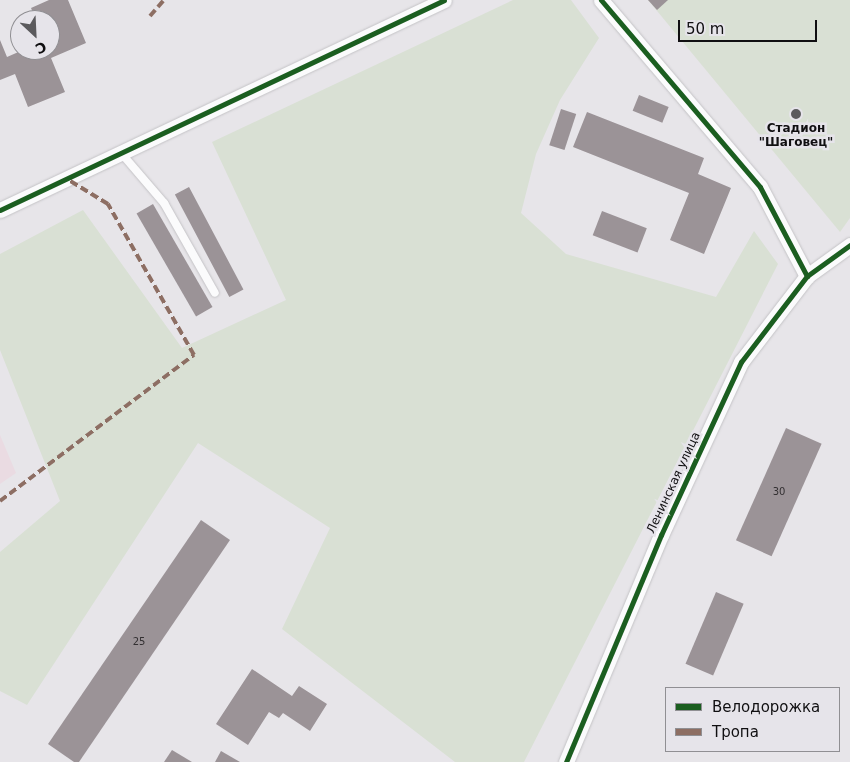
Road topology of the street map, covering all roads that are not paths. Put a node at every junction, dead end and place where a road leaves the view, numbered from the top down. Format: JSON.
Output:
{"nodes":[{"id":1,"x":444,"y":0,"type":"edge"},
{"id":2,"x":601,"y":0,"type":"edge"},
{"id":3,"x":122,"y":154,"type":"junction"},
{"id":4,"x":0,"y":210,"type":"edge"},
{"id":5,"x":849,"y":246,"type":"edge"},
{"id":6,"x":807,"y":276,"type":"junction"},
{"id":7,"x":215,"y":293,"type":"dead end"},
{"id":8,"x":566,"y":762,"type":"edge"}],
"edges":[{"from":1,"to":3,"type":"street"},
{"from":2,"to":6,"type":"street"},
{"from":3,"to":4,"type":"street"},
{"from":3,"to":7,"type":"lane"},
{"from":5,"to":6,"type":"street","name":"Ленинская улица"},
{"from":6,"to":8,"type":"street","name":"Ленинская улица"}]}
